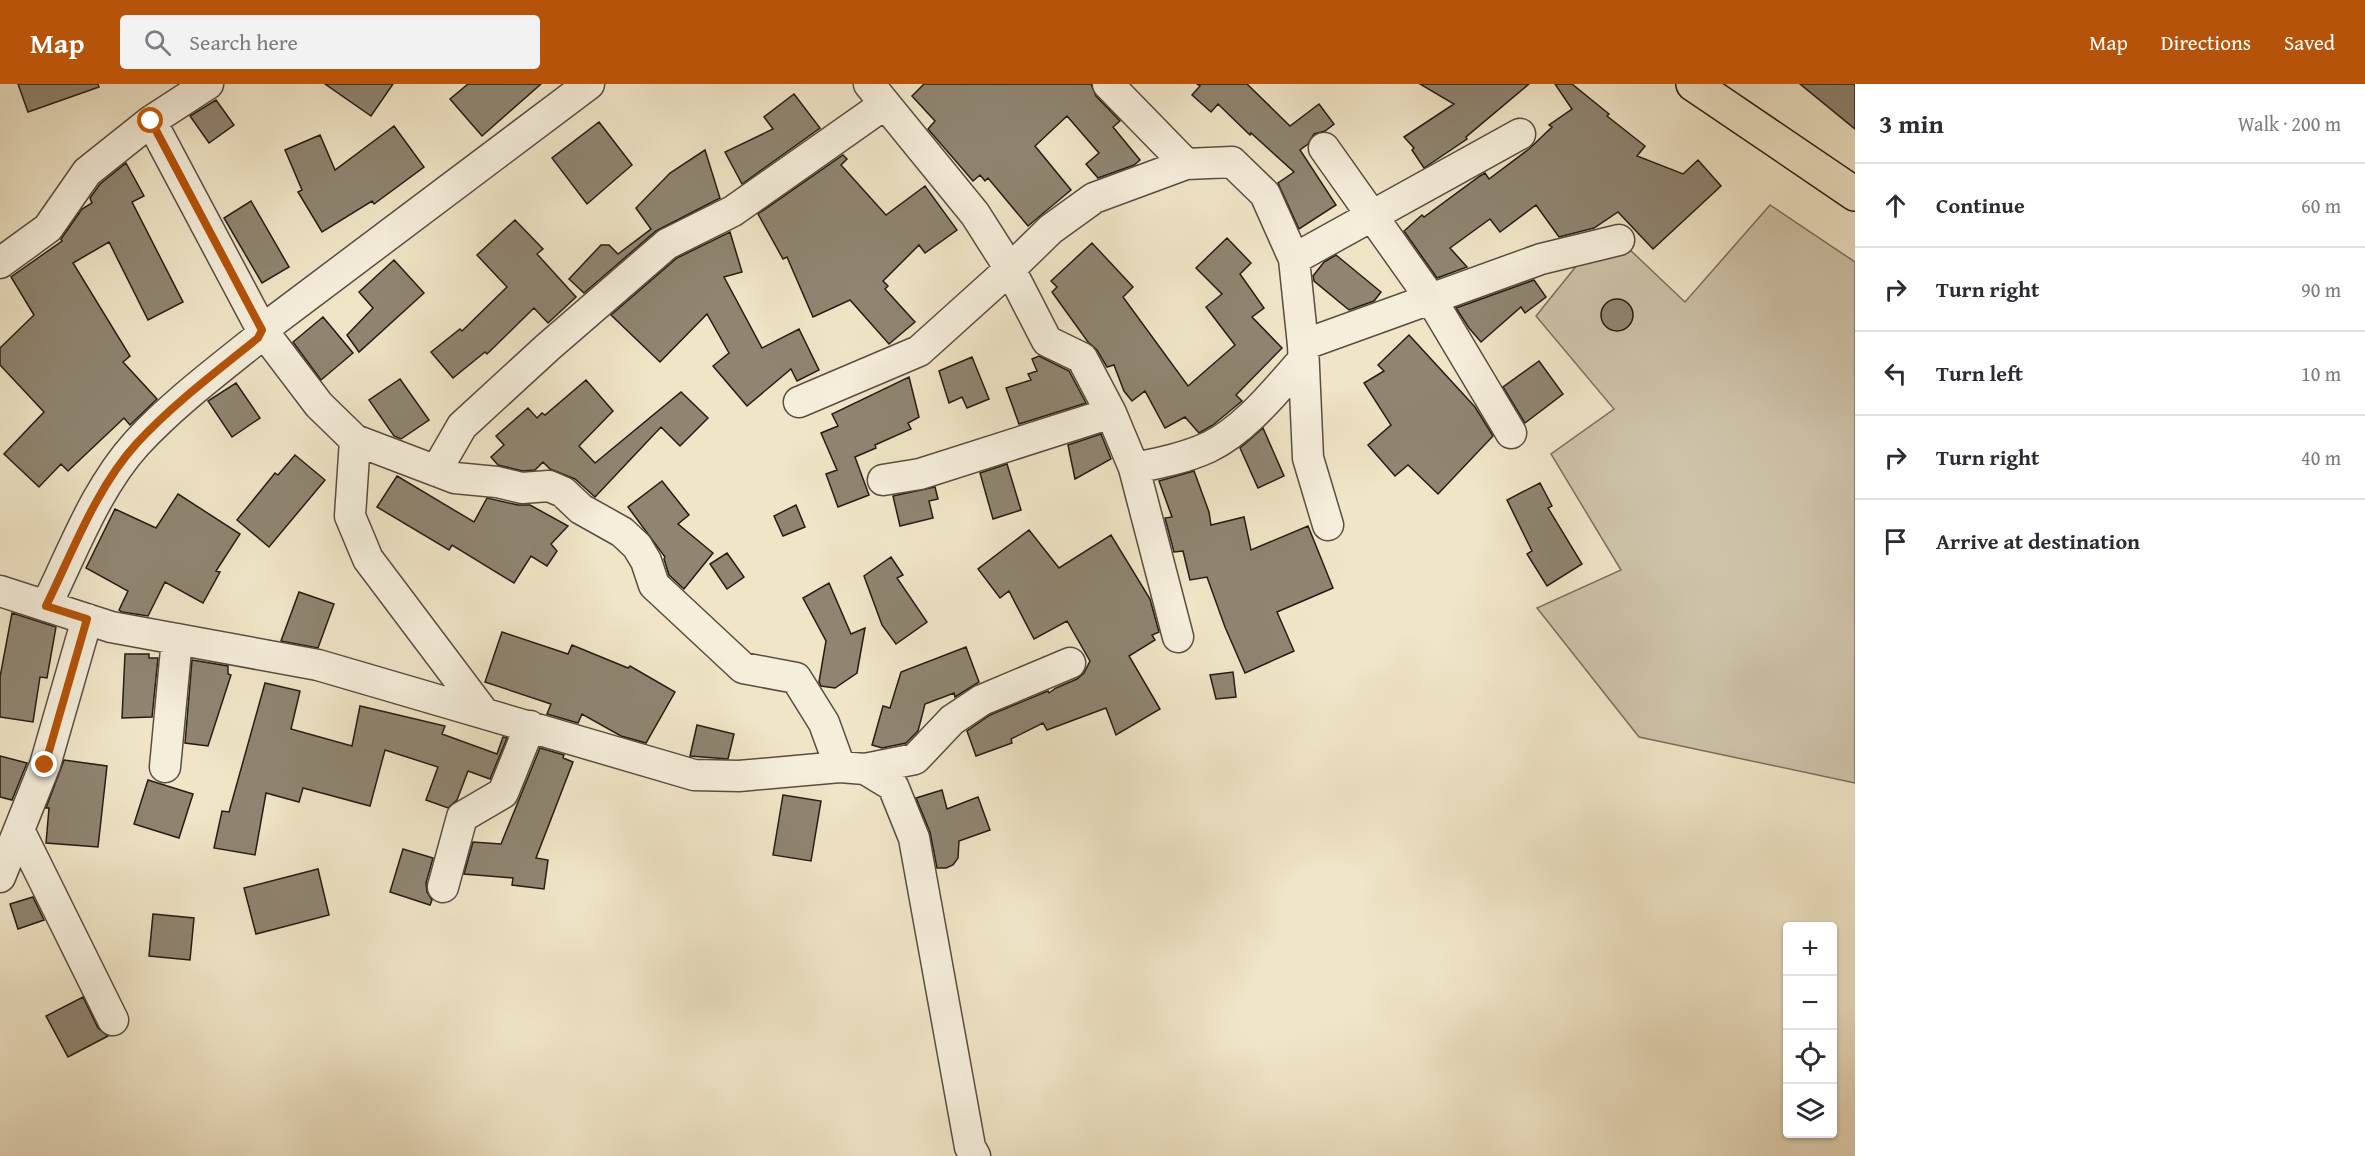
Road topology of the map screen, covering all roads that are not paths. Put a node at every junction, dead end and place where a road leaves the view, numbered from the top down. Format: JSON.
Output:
{"nodes":[{"id":1,"x":208,"y":84,"type":"edge"},
{"id":2,"x":589,"y":84,"type":"edge"},
{"id":3,"x":1108,"y":84,"type":"edge"},
{"id":4,"x":1693,"y":84,"type":"edge"},
{"id":5,"x":877,"y":94,"type":"edge"},
{"id":6,"x":151,"y":121,"type":"junction"},
{"id":7,"x":1520,"y":134,"type":"dead end"},
{"id":8,"x":1324,"y":148,"type":"dead end"},
{"id":9,"x":1186,"y":164,"type":"junction"},
{"id":10,"x":1855,"y":194,"type":"edge"},
{"id":11,"x":1371,"y":216,"type":"junction"},
{"id":12,"x":1620,"y":240,"type":"dead end"},
{"id":13,"x":1294,"y":259,"type":"junction"},
{"id":14,"x":0,"y":262,"type":"edge"},
{"id":15,"x":1010,"y":269,"type":"junction"},
{"id":16,"x":1431,"y":299,"type":"junction"},
{"id":17,"x":262,"y":330,"type":"junction"},
{"id":18,"x":1303,"y":353,"type":"junction"},
{"id":19,"x":799,"y":402,"type":"dead end"},
{"id":20,"x":1111,"y":413,"type":"junction"},
{"id":21,"x":1511,"y":433,"type":"dead end"},
{"id":22,"x":355,"y":440,"type":"junction"},
{"id":23,"x":1134,"y":468,"type":"junction"},
{"id":24,"x":436,"y":471,"type":"junction"},
{"id":25,"x":883,"y":480,"type":"dead end"},
{"id":26,"x":1328,"y":525,"type":"dead end"},
{"id":27,"x":0,"y":591,"type":"edge"},
{"id":28,"x":46,"y":606,"type":"junction"},
{"id":29,"x":87,"y":619,"type":"junction"},
{"id":30,"x":1178,"y":637,"type":"dead end"},
{"id":31,"x":177,"y":639,"type":"junction"},
{"id":32,"x":1070,"y":663,"type":"dead end"},
{"id":33,"x":484,"y":713,"type":"junction"},
{"id":34,"x":530,"y":726,"type":"junction"},
{"id":35,"x":165,"y":767,"type":"dead end"},
{"id":36,"x":852,"y":768,"type":"junction"},
{"id":37,"x":19,"y":830,"type":"junction"},
{"id":38,"x":0,"y":878,"type":"edge"},
{"id":39,"x":442,"y":887,"type":"dead end"},
{"id":40,"x":113,"y":1020,"type":"dead end"},
{"id":41,"x":975,"y":1156,"type":"edge"}],
"edges":[{"from":1,"to":6,"type":"street"},
{"from":2,"to":17,"type":"street"},
{"from":3,"to":9,"type":"street"},
{"from":4,"to":10,"type":"main road"},
{"from":5,"to":15,"type":"street"},
{"from":5,"to":24,"type":"street"},
{"from":6,"to":14,"type":"street"},
{"from":6,"to":17,"type":"street"},
{"from":7,"to":11,"type":"street"},
{"from":8,"to":11,"type":"street"},
{"from":9,"to":13,"type":"street"},
{"from":9,"to":15,"type":"street"},
{"from":11,"to":13,"type":"street"},
{"from":11,"to":16,"type":"street"},
{"from":12,"to":16,"type":"street"},
{"from":13,"to":18,"type":"street"},
{"from":15,"to":19,"type":"street"},
{"from":15,"to":20,"type":"street"},
{"from":16,"to":18,"type":"street"},
{"from":16,"to":21,"type":"street"},
{"from":17,"to":22,"type":"street"},
{"from":17,"to":28,"type":"street"},
{"from":18,"to":23,"type":"street"},
{"from":18,"to":26,"type":"street"},
{"from":20,"to":23,"type":"street"},
{"from":20,"to":25,"type":"street"},
{"from":22,"to":24,"type":"street"},
{"from":22,"to":33,"type":"street"},
{"from":23,"to":30,"type":"street"},
{"from":24,"to":36,"type":"street"},
{"from":27,"to":28,"type":"street"},
{"from":28,"to":29,"type":"street"},
{"from":29,"to":31,"type":"street"},
{"from":29,"to":37,"type":"street"},
{"from":31,"to":33,"type":"street"},
{"from":31,"to":35,"type":"street"},
{"from":32,"to":36,"type":"street"},
{"from":33,"to":34,"type":"street"},
{"from":34,"to":36,"type":"street"},
{"from":34,"to":39,"type":"street"},
{"from":36,"to":41,"type":"street"},
{"from":37,"to":38,"type":"street"},
{"from":37,"to":40,"type":"street"}]}
